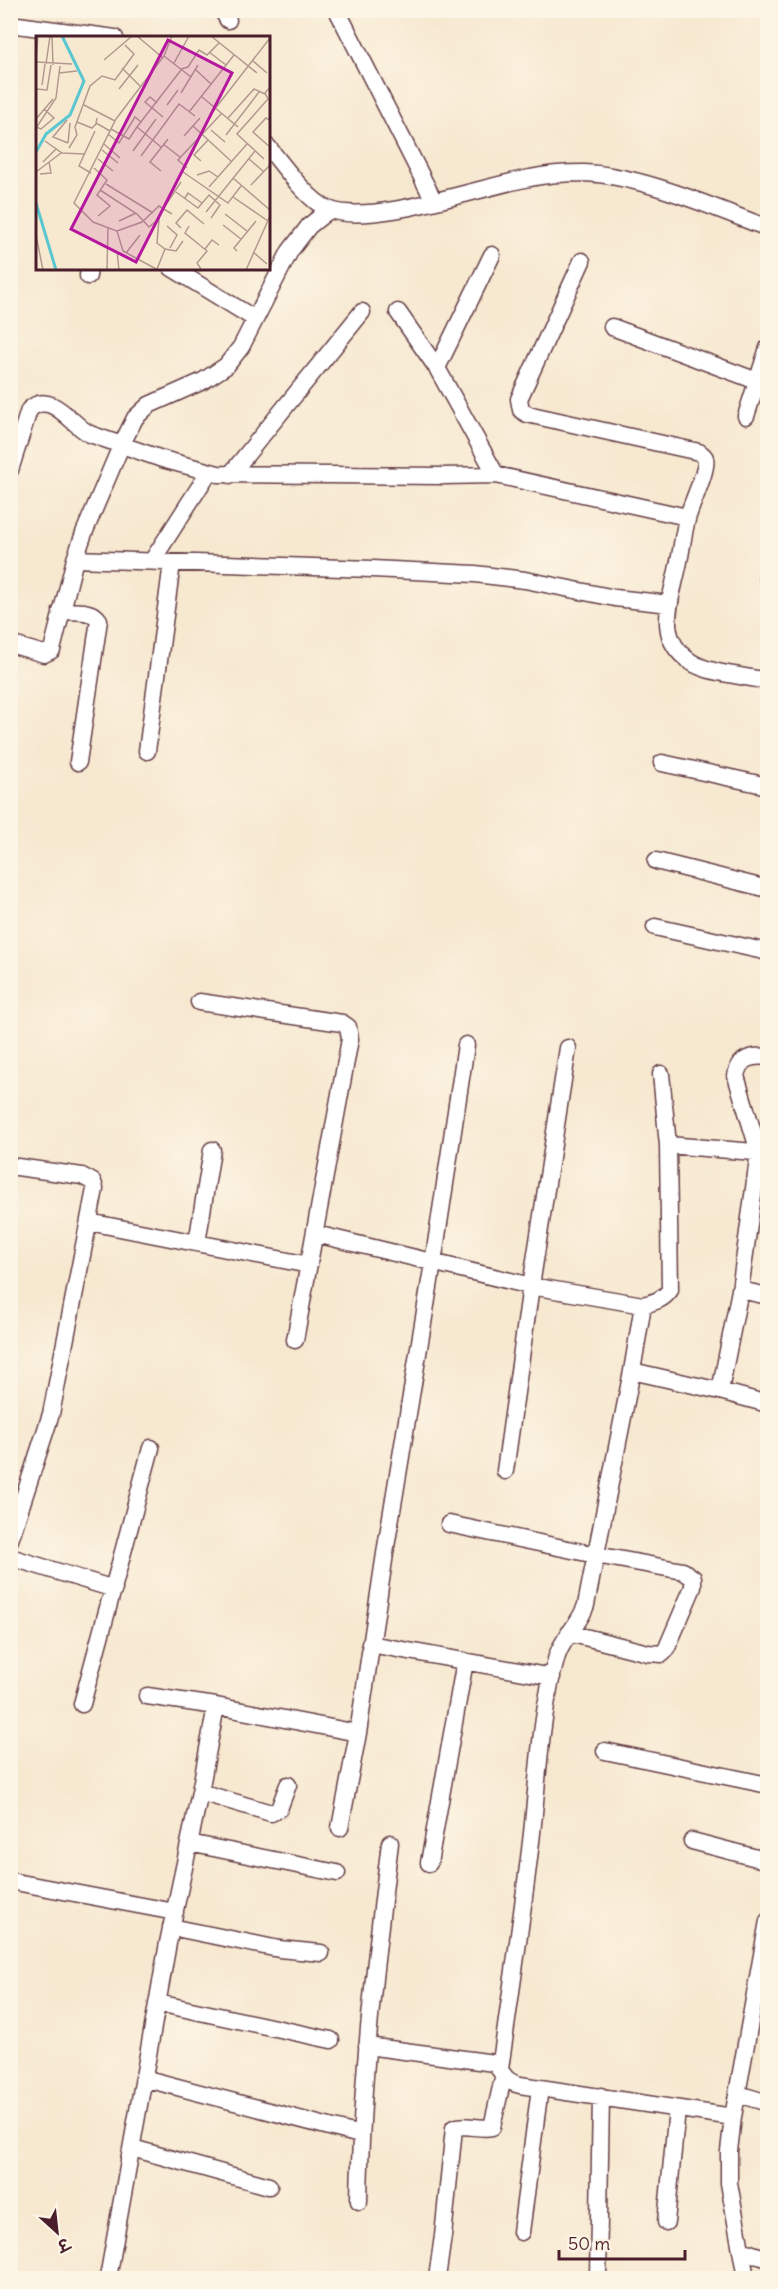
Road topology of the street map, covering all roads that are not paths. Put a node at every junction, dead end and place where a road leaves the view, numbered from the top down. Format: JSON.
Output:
{"nodes":[{"id":1,"x":337,"y":10,"type":"edge"},
{"id":2,"x":10,"y":24,"type":"edge"},
{"id":3,"x":100,"y":36,"type":"edge"},
{"id":4,"x":270,"y":149,"type":"edge"},
{"id":5,"x":434,"y":201,"type":"junction"},
{"id":6,"x":329,"y":210,"type":"junction"},
{"id":7,"x":768,"y":228,"type":"edge"},
{"id":8,"x":492,"y":255,"type":"dead end"},
{"id":9,"x":582,"y":261,"type":"dead end"},
{"id":10,"x":175,"y":270,"type":"edge"},
{"id":11,"x":362,"y":312,"type":"dead end"},
{"id":12,"x":398,"y":312,"type":"dead end"},
{"id":13,"x":255,"y":319,"type":"junction"},
{"id":14,"x":612,"y":327,"type":"dead end"},
{"id":15,"x":768,"y":348,"type":"edge"},
{"id":16,"x":437,"y":368,"type":"junction"},
{"id":17,"x":757,"y":381,"type":"junction"},
{"id":18,"x":746,"y":416,"type":"dead end"},
{"id":19,"x":120,"y":446,"type":"junction"},
{"id":20,"x":10,"y":471,"type":"edge"},
{"id":21,"x":209,"y":472,"type":"junction"},
{"id":22,"x":230,"y":475,"type":"junction"},
{"id":23,"x":496,"y":475,"type":"junction"},
{"id":24,"x":687,"y":517,"type":"junction"},
{"id":25,"x":75,"y":559,"type":"junction"},
{"id":26,"x":152,"y":561,"type":"junction"},
{"id":27,"x":172,"y":563,"type":"junction"},
{"id":28,"x":670,"y":604,"type":"junction"},
{"id":29,"x":61,"y":610,"type":"junction"},
{"id":30,"x":10,"y":644,"type":"edge"},
{"id":31,"x":768,"y":681,"type":"edge"},
{"id":32,"x":147,"y":751,"type":"dead end"},
{"id":33,"x":78,"y":762,"type":"dead end"},
{"id":34,"x":662,"y":763,"type":"dead end"},
{"id":35,"x":768,"y":786,"type":"edge"},
{"id":36,"x":656,"y":861,"type":"dead end"},
{"id":37,"x":768,"y":889,"type":"edge"},
{"id":38,"x":656,"y":927,"type":"dead end"},
{"id":39,"x":768,"y":952,"type":"edge"},
{"id":40,"x":199,"y":1002,"type":"dead end"},
{"id":41,"x":466,"y":1045,"type":"dead end"},
{"id":42,"x":568,"y":1048,"type":"dead end"},
{"id":43,"x":768,"y":1057,"type":"edge"},
{"id":44,"x":662,"y":1074,"type":"dead end"},
{"id":45,"x":668,"y":1145,"type":"junction"},
{"id":46,"x":212,"y":1150,"type":"dead end"},
{"id":47,"x":763,"y":1153,"type":"edge"},
{"id":48,"x":10,"y":1166,"type":"edge"},
{"id":49,"x":89,"y":1222,"type":"junction"},
{"id":50,"x":316,"y":1234,"type":"junction"},
{"id":51,"x":197,"y":1243,"type":"junction"},
{"id":52,"x":433,"y":1263,"type":"junction"},
{"id":53,"x":309,"y":1265,"type":"junction"},
{"id":54,"x":531,"y":1286,"type":"junction"},
{"id":55,"x":740,"y":1290,"type":"junction"},
{"id":56,"x":768,"y":1296,"type":"edge"},
{"id":57,"x":643,"y":1305,"type":"junction"},
{"id":58,"x":295,"y":1340,"type":"dead end"},
{"id":59,"x":632,"y":1371,"type":"junction"},
{"id":60,"x":720,"y":1391,"type":"junction"},
{"id":61,"x":768,"y":1404,"type":"edge"},
{"id":62,"x":151,"y":1448,"type":"dead end"},
{"id":63,"x":505,"y":1471,"type":"dead end"},
{"id":64,"x":449,"y":1524,"type":"dead end"},
{"id":65,"x":10,"y":1540,"type":"edge"},
{"id":66,"x":596,"y":1555,"type":"junction"},
{"id":67,"x":10,"y":1557,"type":"edge"},
{"id":68,"x":114,"y":1589,"type":"junction"},
{"id":69,"x":569,"y":1633,"type":"junction"},
{"id":70,"x":370,"y":1644,"type":"junction"},
{"id":71,"x":465,"y":1660,"type":"junction"},
{"id":72,"x":552,"y":1677,"type":"junction"},
{"id":73,"x":147,"y":1696,"type":"dead end"},
{"id":74,"x":82,"y":1704,"type":"dead end"},
{"id":75,"x":216,"y":1706,"type":"junction"},
{"id":76,"x":358,"y":1733,"type":"junction"},
{"id":77,"x":605,"y":1751,"type":"dead end"},
{"id":78,"x":288,"y":1785,"type":"dead end"},
{"id":79,"x":768,"y":1785,"type":"edge"},
{"id":80,"x":200,"y":1792,"type":"junction"},
{"id":81,"x":340,"y":1828,"type":"dead end"},
{"id":82,"x":692,"y":1841,"type":"dead end"},
{"id":83,"x":189,"y":1843,"type":"junction"},
{"id":84,"x":390,"y":1843,"type":"dead end"},
{"id":85,"x":768,"y":1861,"type":"edge"},
{"id":86,"x":429,"y":1863,"type":"dead end"},
{"id":87,"x":337,"y":1873,"type":"dead end"},
{"id":88,"x":10,"y":1881,"type":"edge"},
{"id":89,"x":173,"y":1919,"type":"junction"},
{"id":90,"x":768,"y":1921,"type":"edge"},
{"id":91,"x":321,"y":1953,"type":"dead end"},
{"id":92,"x":763,"y":1974,"type":"edge"},
{"id":93,"x":158,"y":2002,"type":"junction"},
{"id":94,"x":331,"y":2040,"type":"dead end"},
{"id":95,"x":367,"y":2046,"type":"junction"},
{"id":96,"x":502,"y":2074,"type":"junction"},
{"id":97,"x":143,"y":2078,"type":"junction"},
{"id":98,"x":540,"y":2088,"type":"junction"},
{"id":99,"x":738,"y":2094,"type":"junction"},
{"id":100,"x":601,"y":2096,"type":"junction"},
{"id":101,"x":768,"y":2103,"type":"edge"},
{"id":102,"x":677,"y":2109,"type":"junction"},
{"id":103,"x":733,"y":2117,"type":"junction"},
{"id":104,"x":360,"y":2135,"type":"junction"},
{"id":105,"x":132,"y":2148,"type":"junction"},
{"id":106,"x":269,"y":2186,"type":"dead end"},
{"id":107,"x":358,"y":2201,"type":"dead end"},
{"id":108,"x":666,"y":2222,"type":"dead end"},
{"id":109,"x":521,"y":2232,"type":"dead end"},
{"id":110,"x":741,"y":2250,"type":"junction"},
{"id":111,"x":768,"y":2259,"type":"edge"},
{"id":112,"x":108,"y":2278,"type":"edge"},
{"id":113,"x":436,"y":2278,"type":"edge"},
{"id":114,"x":598,"y":2278,"type":"edge"},
{"id":115,"x":746,"y":2278,"type":"edge"}],
"edges":[{"from":1,"to":5,"type":"street"},
{"from":2,"to":3,"type":"street"},
{"from":4,"to":6,"type":"street"},
{"from":5,"to":6,"type":"street"},
{"from":5,"to":7,"type":"street"},
{"from":6,"to":13,"type":"street"},
{"from":8,"to":16,"type":"street"},
{"from":9,"to":24,"type":"street"},
{"from":10,"to":13,"type":"street"},
{"from":11,"to":22,"type":"street"},
{"from":12,"to":16,"type":"street"},
{"from":13,"to":19,"type":"street"},
{"from":14,"to":17,"type":"street"},
{"from":15,"to":17,"type":"street"},
{"from":16,"to":23,"type":"street"},
{"from":17,"to":18,"type":"street"},
{"from":19,"to":20,"type":"street"},
{"from":19,"to":21,"type":"street"},
{"from":19,"to":25,"type":"street"},
{"from":21,"to":22,"type":"street"},
{"from":21,"to":26,"type":"street"},
{"from":22,"to":23,"type":"street"},
{"from":23,"to":24,"type":"street"},
{"from":24,"to":28,"type":"street"},
{"from":25,"to":26,"type":"street"},
{"from":25,"to":29,"type":"street"},
{"from":26,"to":27,"type":"street"},
{"from":27,"to":28,"type":"street"},
{"from":27,"to":32,"type":"street"},
{"from":28,"to":31,"type":"street"},
{"from":29,"to":30,"type":"street"},
{"from":29,"to":33,"type":"street"},
{"from":34,"to":35,"type":"street"},
{"from":36,"to":37,"type":"street"},
{"from":38,"to":39,"type":"street"},
{"from":40,"to":50,"type":"street"},
{"from":41,"to":52,"type":"street"},
{"from":42,"to":54,"type":"street"},
{"from":43,"to":47,"type":"street"},
{"from":44,"to":45,"type":"street"},
{"from":45,"to":47,"type":"street"},
{"from":45,"to":57,"type":"street"},
{"from":46,"to":51,"type":"street"},
{"from":47,"to":55,"type":"street"},
{"from":48,"to":49,"type":"street"},
{"from":49,"to":51,"type":"street"},
{"from":49,"to":65,"type":"street"},
{"from":50,"to":52,"type":"street"},
{"from":50,"to":53,"type":"street"},
{"from":51,"to":53,"type":"street"},
{"from":52,"to":54,"type":"street"},
{"from":52,"to":70,"type":"street"},
{"from":53,"to":58,"type":"street"},
{"from":54,"to":57,"type":"street"},
{"from":54,"to":63,"type":"street"},
{"from":55,"to":56,"type":"street"},
{"from":55,"to":60,"type":"street"},
{"from":57,"to":59,"type":"street"},
{"from":59,"to":60,"type":"street"},
{"from":59,"to":66,"type":"street"},
{"from":60,"to":61,"type":"street"},
{"from":62,"to":68,"type":"street"},
{"from":64,"to":66,"type":"street"},
{"from":66,"to":69,"type":"street"},
{"from":66,"to":69,"type":"street"},
{"from":67,"to":68,"type":"street"},
{"from":68,"to":74,"type":"street"},
{"from":69,"to":72,"type":"street"},
{"from":70,"to":71,"type":"street"},
{"from":70,"to":76,"type":"street"},
{"from":71,"to":72,"type":"street"},
{"from":71,"to":86,"type":"street"},
{"from":72,"to":96,"type":"street"},
{"from":73,"to":75,"type":"street"},
{"from":75,"to":76,"type":"street"},
{"from":75,"to":80,"type":"street"},
{"from":76,"to":81,"type":"street"},
{"from":77,"to":79,"type":"street"},
{"from":78,"to":80,"type":"street"},
{"from":80,"to":83,"type":"street"},
{"from":82,"to":85,"type":"street"},
{"from":83,"to":87,"type":"street"},
{"from":83,"to":89,"type":"street"},
{"from":84,"to":95,"type":"street"},
{"from":88,"to":89,"type":"street"},
{"from":89,"to":91,"type":"street"},
{"from":89,"to":93,"type":"street"},
{"from":90,"to":92,"type":"street"},
{"from":92,"to":99,"type":"street"},
{"from":93,"to":94,"type":"street"},
{"from":93,"to":97,"type":"street"},
{"from":95,"to":96,"type":"street"},
{"from":95,"to":104,"type":"street"},
{"from":96,"to":98,"type":"street"},
{"from":96,"to":113,"type":"street"},
{"from":97,"to":104,"type":"street"},
{"from":97,"to":105,"type":"street"},
{"from":98,"to":100,"type":"street"},
{"from":98,"to":109,"type":"street"},
{"from":99,"to":101,"type":"street"},
{"from":99,"to":103,"type":"street"},
{"from":100,"to":102,"type":"street"},
{"from":100,"to":114,"type":"street"},
{"from":102,"to":103,"type":"street"},
{"from":102,"to":108,"type":"street"},
{"from":103,"to":110,"type":"street"},
{"from":104,"to":107,"type":"street"},
{"from":105,"to":106,"type":"street"},
{"from":105,"to":112,"type":"street"},
{"from":110,"to":111,"type":"street"},
{"from":110,"to":115,"type":"street"}]}
